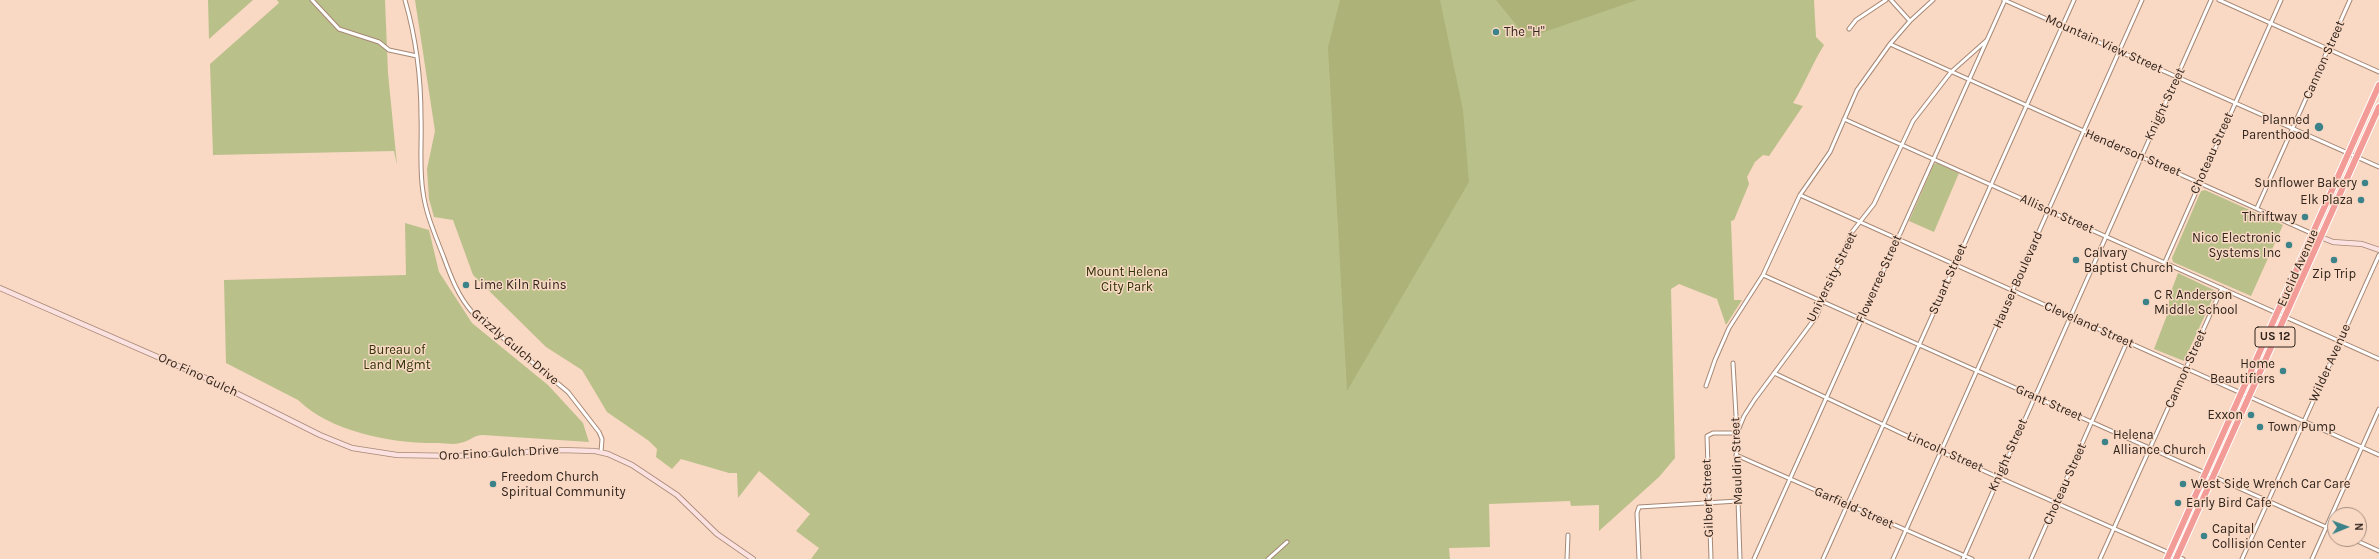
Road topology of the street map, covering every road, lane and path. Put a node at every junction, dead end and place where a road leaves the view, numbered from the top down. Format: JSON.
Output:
{"nodes":[{"id":1,"x":312,"y":0,"type":"edge"},
{"id":2,"x":405,"y":0,"type":"edge"},
{"id":3,"x":1886,"y":0,"type":"edge"},
{"id":4,"x":1891,"y":0,"type":"edge"},
{"id":5,"x":1933,"y":0,"type":"edge"},
{"id":6,"x":2004,"y":0,"type":"edge"},
{"id":7,"x":2074,"y":0,"type":"edge"},
{"id":8,"x":2142,"y":0,"type":"edge"},
{"id":9,"x":2212,"y":0,"type":"edge"},
{"id":10,"x":2219,"y":0,"type":"edge"},
{"id":11,"x":2281,"y":0,"type":"edge"},
{"id":12,"x":2350,"y":0,"type":"edge"},
{"id":13,"x":1910,"y":21,"type":"junction"},
{"id":14,"x":2271,"y":23,"type":"junction"},
{"id":15,"x":2062,"y":26,"type":"junction"},
{"id":16,"x":1849,"y":29,"type":"dead end"},
{"id":17,"x":1987,"y":40,"type":"junction"},
{"id":18,"x":1890,"y":44,"type":"junction"},
{"id":19,"x":2329,"y":48,"type":"junction"},
{"id":20,"x":2118,"y":53,"type":"junction"},
{"id":21,"x":417,"y":56,"type":"junction"},
{"id":22,"x":1951,"y":72,"type":"junction"},
{"id":23,"x":2379,"y":72,"type":"edge"},
{"id":24,"x":2178,"y":76,"type":"junction"},
{"id":25,"x":1968,"y":80,"type":"junction"},
{"id":26,"x":2379,"y":86,"type":"edge"},
{"id":27,"x":2235,"y":102,"type":"junction"},
{"id":28,"x":2026,"y":105,"type":"junction"},
{"id":29,"x":2379,"y":107,"type":"edge"},
{"id":30,"x":1844,"y":118,"type":"junction"},
{"id":31,"x":2293,"y":129,"type":"junction"},
{"id":32,"x":2082,"y":132,"type":"junction"},
{"id":33,"x":1903,"y":145,"type":"junction"},
{"id":34,"x":2349,"y":154,"type":"junction"},
{"id":35,"x":2141,"y":156,"type":"junction"},
{"id":36,"x":2356,"y":157,"type":"junction"},
{"id":37,"x":1933,"y":158,"type":"junction"},
{"id":38,"x":2379,"y":167,"type":"edge"},
{"id":39,"x":2199,"y":182,"type":"junction"},
{"id":40,"x":1991,"y":184,"type":"junction"},
{"id":41,"x":1800,"y":195,"type":"junction"},
{"id":42,"x":2258,"y":208,"type":"junction"},
{"id":43,"x":2048,"y":210,"type":"junction"},
{"id":44,"x":1859,"y":222,"type":"junction"},
{"id":45,"x":2313,"y":234,"type":"junction"},
{"id":46,"x":2107,"y":236,"type":"junction"},
{"id":47,"x":2321,"y":237,"type":"junction"},
{"id":48,"x":1897,"y":240,"type":"junction"},
{"id":49,"x":2379,"y":250,"type":"edge"},
{"id":50,"x":2379,"y":255,"type":"edge"},
{"id":51,"x":2164,"y":262,"type":"junction"},
{"id":52,"x":1955,"y":265,"type":"junction"},
{"id":53,"x":1763,"y":275,"type":"junction"},
{"id":54,"x":0,"y":288,"type":"edge"},
{"id":55,"x":2222,"y":288,"type":"junction"},
{"id":56,"x":2013,"y":292,"type":"junction"},
{"id":57,"x":1823,"y":302,"type":"junction"},
{"id":58,"x":2277,"y":313,"type":"junction"},
{"id":59,"x":2285,"y":316,"type":"junction"},
{"id":60,"x":2071,"y":318,"type":"junction"},
{"id":61,"x":1861,"y":319,"type":"junction"},
{"id":62,"x":2340,"y":341,"type":"junction"},
{"id":63,"x":2127,"y":342,"type":"junction"},
{"id":64,"x":1919,"y":345,"type":"junction"},
{"id":65,"x":2379,"y":359,"type":"edge"},
{"id":66,"x":1733,"y":363,"type":"dead end"},
{"id":67,"x":2186,"y":368,"type":"junction"},
{"id":68,"x":1978,"y":371,"type":"junction"},
{"id":69,"x":1774,"y":373,"type":"junction"},
{"id":70,"x":1706,"y":386,"type":"dead end"},
{"id":71,"x":2241,"y":393,"type":"junction"},
{"id":72,"x":2035,"y":396,"type":"junction"},
{"id":73,"x":2249,"y":396,"type":"junction"},
{"id":74,"x":1826,"y":399,"type":"junction"},
{"id":75,"x":2379,"y":409,"type":"edge"},
{"id":76,"x":2304,"y":421,"type":"junction"},
{"id":77,"x":2092,"y":422,"type":"junction"},
{"id":78,"x":1883,"y":425,"type":"junction"},
{"id":79,"x":1737,"y":433,"type":"junction"},
{"id":80,"x":2150,"y":448,"type":"junction"},
{"id":81,"x":2362,"y":448,"type":"junction"},
{"id":82,"x":1940,"y":451,"type":"junction"},
{"id":83,"x":601,"y":452,"type":"junction"},
{"id":84,"x":397,"y":455,"type":"joint"},
{"id":85,"x":1736,"y":455,"type":"junction"},
{"id":86,"x":2379,"y":455,"type":"edge"},
{"id":87,"x":2206,"y":473,"type":"junction"},
{"id":88,"x":1999,"y":476,"type":"junction"},
{"id":89,"x":2213,"y":476,"type":"junction"},
{"id":90,"x":1790,"y":480,"type":"junction"},
{"id":91,"x":1709,"y":501,"type":"junction"},
{"id":92,"x":1738,"y":501,"type":"junction"},
{"id":93,"x":2268,"y":501,"type":"junction"},
{"id":94,"x":2057,"y":502,"type":"junction"},
{"id":95,"x":1847,"y":504,"type":"junction"},
{"id":96,"x":2326,"y":527,"type":"junction"},
{"id":97,"x":2114,"y":528,"type":"junction"},
{"id":98,"x":1904,"y":531,"type":"junction"},
{"id":99,"x":1568,"y":535,"type":"dead end"},
{"id":100,"x":1287,"y":542,"type":"dead end"},
{"id":101,"x":2367,"y":545,"type":"edge"},
{"id":102,"x":2379,"y":551,"type":"edge"},
{"id":103,"x":2168,"y":556,"type":"edge"},
{"id":104,"x":1963,"y":557,"type":"edge"},
{"id":105,"x":2179,"y":558,"type":"edge"},
{"id":106,"x":753,"y":559,"type":"edge"},
{"id":107,"x":1268,"y":559,"type":"edge"},
{"id":108,"x":1568,"y":559,"type":"edge"},
{"id":109,"x":1639,"y":559,"type":"edge"},
{"id":110,"x":1710,"y":559,"type":"edge"},
{"id":111,"x":1740,"y":559,"type":"edge"},
{"id":112,"x":1754,"y":559,"type":"edge"},
{"id":113,"x":1823,"y":559,"type":"edge"},
{"id":114,"x":1893,"y":559,"type":"edge"},
{"id":115,"x":1972,"y":559,"type":"edge"},
{"id":116,"x":2031,"y":559,"type":"edge"},
{"id":117,"x":2100,"y":559,"type":"edge"},
{"id":118,"x":2242,"y":559,"type":"edge"},
{"id":119,"x":2312,"y":559,"type":"edge"}],
"edges":[{"from":1,"to":21,"type":"street"},
{"from":2,"to":21,"type":"street","name":"Grizzly Gulch Drive"},
{"from":3,"to":16,"type":"street"},
{"from":4,"to":13,"type":"street"},
{"from":5,"to":13,"type":"street"},
{"from":6,"to":15,"type":"street","name":"Mountain View Street"},
{"from":6,"to":17,"type":"street","name":"Flowerree Street"},
{"from":7,"to":15,"type":"street","name":"Stuart Street"},
{"from":8,"to":20,"type":"street","name":"Hauser Boulevard"},
{"from":9,"to":24,"type":"street","name":"Knight Street"},
{"from":10,"to":14,"type":"street"},
{"from":11,"to":14,"type":"street","name":"Choteau Street"},
{"from":12,"to":19,"type":"street","name":"Cannon Street"},
{"from":13,"to":18,"type":"street"},
{"from":14,"to":19,"type":"street"},
{"from":14,"to":27,"type":"street","name":"Choteau Street"},
{"from":15,"to":20,"type":"street","name":"Mountain View Street"},
{"from":15,"to":28,"type":"street","name":"Stuart Street"},
{"from":17,"to":22,"type":"street","name":"University Street"},
{"from":17,"to":25,"type":"street","name":"Flowerree Street"},
{"from":18,"to":22,"type":"street","name":"Henderson Street"},
{"from":18,"to":30,"type":"street"},
{"from":19,"to":23,"type":"street"},
{"from":19,"to":31,"type":"street","name":"Cannon Street"},
{"from":20,"to":24,"type":"street","name":"Mountain View Street"},
{"from":20,"to":32,"type":"street","name":"Hauser Boulevard"},
{"from":21,"to":83,"type":"street","name":"Grizzly Gulch Drive"},
{"from":22,"to":25,"type":"street","name":"Henderson Street"},
{"from":22,"to":33,"type":"street","name":"University Street"},
{"from":24,"to":27,"type":"street","name":"Mountain View Street"},
{"from":24,"to":35,"type":"street","name":"Knight Street"},
{"from":25,"to":28,"type":"street","name":"Henderson Street"},
{"from":25,"to":37,"type":"street","name":"Flowerree Street"},
{"from":26,"to":34,"type":"highway","name":"Euclid Avenue","number":"US 12"},
{"from":27,"to":31,"type":"street","name":"Mountain View Street"},
{"from":27,"to":39,"type":"street","name":"Choteau Street"},
{"from":28,"to":32,"type":"street","name":"Henderson Street"},
{"from":28,"to":40,"type":"street","name":"Stuart Street"},
{"from":29,"to":36,"type":"highway","name":"Euclid Avenue","number":"US 12"},
{"from":30,"to":33,"type":"street","name":"Allison Street"},
{"from":30,"to":41,"type":"street"},
{"from":31,"to":34,"type":"street","name":"Mountain View Street"},
{"from":31,"to":42,"type":"street","name":"Cannon Street"},
{"from":32,"to":35,"type":"street","name":"Henderson Street"},
{"from":32,"to":43,"type":"street","name":"Hauser Boulevard"},
{"from":33,"to":37,"type":"street","name":"Allison Street"},
{"from":33,"to":44,"type":"street","name":"University Street"},
{"from":34,"to":36,"type":"street","name":"Mountain View Street"},
{"from":34,"to":45,"type":"highway","name":"Euclid Avenue","number":"US 12"},
{"from":35,"to":39,"type":"street","name":"Henderson Street"},
{"from":35,"to":46,"type":"street","name":"Knight Street"},
{"from":36,"to":38,"type":"street","name":"Mountain View Street"},
{"from":36,"to":47,"type":"highway","name":"Euclid Avenue","number":"US 12"},
{"from":37,"to":40,"type":"street","name":"Allison Street"},
{"from":37,"to":48,"type":"street","name":"Flowerree Street"},
{"from":39,"to":42,"type":"street","name":"Henderson Street"},
{"from":39,"to":51,"type":"street","name":"Choteau Street"},
{"from":40,"to":43,"type":"street","name":"Allison Street"},
{"from":40,"to":52,"type":"street","name":"Stuart Street"},
{"from":41,"to":44,"type":"street","name":"Cleveland Street"},
{"from":41,"to":53,"type":"street"},
{"from":42,"to":45,"type":"street","name":"Henderson Street"},
{"from":43,"to":46,"type":"street","name":"Allison Street"},
{"from":43,"to":56,"type":"street","name":"Hauser Boulevard"},
{"from":44,"to":48,"type":"street","name":"Cleveland Street"},
{"from":44,"to":57,"type":"street","name":"University Street"},
{"from":45,"to":47,"type":"street","name":"Henderson Street"},
{"from":45,"to":58,"type":"highway","name":"Euclid Avenue","number":"US 12"},
{"from":46,"to":51,"type":"street","name":"Allison Street"},
{"from":46,"to":60,"type":"street","name":"Knight Street"},
{"from":47,"to":49,"type":"street","name":"Henderson Street"},
{"from":47,"to":59,"type":"highway","name":"Euclid Avenue","number":"US 12"},
{"from":48,"to":52,"type":"street","name":"Cleveland Street"},
{"from":48,"to":61,"type":"street","name":"Flowerree Street"},
{"from":50,"to":62,"type":"street","name":"Wilder Avenue"},
{"from":51,"to":55,"type":"street","name":"Allison Street"},
{"from":52,"to":56,"type":"street","name":"Cleveland Street"},
{"from":52,"to":64,"type":"street","name":"Stuart Street"},
{"from":53,"to":57,"type":"street","name":"Grant Street"},
{"from":53,"to":70,"type":"street"},
{"from":54,"to":84,"type":"street","name":"Oro Fino Gulch"},
{"from":55,"to":58,"type":"street","name":"Allison Street"},
{"from":55,"to":67,"type":"street","name":"Cannon Street"},
{"from":56,"to":60,"type":"street","name":"Cleveland Street"},
{"from":56,"to":68,"type":"street","name":"Hauser Boulevard"},
{"from":57,"to":61,"type":"street","name":"Grant Street"},
{"from":57,"to":69,"type":"street","name":"University Street"},
{"from":58,"to":59,"type":"street","name":"Allison Street"},
{"from":58,"to":71,"type":"highway","name":"Euclid Avenue","number":"US 12"},
{"from":59,"to":62,"type":"street","name":"Allison Street"},
{"from":59,"to":73,"type":"highway","name":"Euclid Avenue","number":"US 12"},
{"from":60,"to":63,"type":"street","name":"Cleveland Street"},
{"from":60,"to":72,"type":"street","name":"Knight Street"},
{"from":61,"to":64,"type":"street","name":"Grant Street"},
{"from":61,"to":74,"type":"street","name":"Flowerree Street"},
{"from":62,"to":65,"type":"street","name":"Allison Street"},
{"from":62,"to":76,"type":"street","name":"Wilder Avenue"},
{"from":63,"to":67,"type":"street","name":"Cleveland Street"},
{"from":63,"to":77,"type":"street","name":"Choteau Street"},
{"from":64,"to":68,"type":"street","name":"Grant Street"},
{"from":64,"to":78,"type":"street","name":"Stuart Street"},
{"from":66,"to":79,"type":"street","name":"Mauldin Street"},
{"from":67,"to":71,"type":"street","name":"Cleveland Street"},
{"from":67,"to":80,"type":"street","name":"Cannon Street"},
{"from":68,"to":72,"type":"street","name":"Grant Street"},
{"from":68,"to":82,"type":"street","name":"Hauser Boulevard"},
{"from":69,"to":74,"type":"street","name":"Lincoln Street"},
{"from":69,"to":79,"type":"street","name":"University Street"},
{"from":71,"to":73,"type":"street","name":"Cleveland Street"},
{"from":71,"to":87,"type":"highway","name":"Euclid Avenue","number":"US 12"},
{"from":72,"to":77,"type":"street","name":"Grant Street"},
{"from":72,"to":88,"type":"street","name":"Knight Street"},
{"from":73,"to":76,"type":"street","name":"Cleveland Street"},
{"from":73,"to":89,"type":"highway","name":"Euclid Avenue","number":"US 12"},
{"from":74,"to":78,"type":"street","name":"Lincoln Street"},
{"from":74,"to":90,"type":"street","name":"Flowerree Street"},
{"from":75,"to":81,"type":"street"},
{"from":76,"to":81,"type":"street","name":"Cleveland Street"},
{"from":76,"to":93,"type":"street","name":"Wilder Avenue"},
{"from":77,"to":80,"type":"street","name":"Grant Street"},
{"from":77,"to":94,"type":"street","name":"Choteau Street"},
{"from":78,"to":82,"type":"street","name":"Lincoln Street"},
{"from":78,"to":95,"type":"street","name":"Stuart Street"},
{"from":79,"to":85,"type":"street","name":"Mauldin Street"},
{"from":79,"to":91,"type":"street","name":"Gilbert Street"},
{"from":80,"to":87,"type":"street","name":"Grant Street"},
{"from":80,"to":97,"type":"street","name":"Cannon Street"},
{"from":81,"to":86,"type":"street","name":"Cleveland Street"},
{"from":81,"to":96,"type":"street"},
{"from":82,"to":88,"type":"street","name":"Lincoln Street"},
{"from":82,"to":98,"type":"street","name":"Hauser Boulevard"},
{"from":83,"to":84,"type":"street","name":"Oro Fino Gulch Drive"},
{"from":83,"to":106,"type":"street","name":"Oro Fino Gulch Drive"},
{"from":85,"to":90,"type":"street","name":"Garfield Street"},
{"from":85,"to":92,"type":"street","name":"Mauldin Street"},
{"from":87,"to":89,"type":"street","name":"Grant Street"},
{"from":87,"to":103,"type":"highway","name":"Euclid Avenue","number":"US 12"},
{"from":88,"to":94,"type":"street","name":"Lincoln Street"},
{"from":88,"to":104,"type":"street","name":"Knight Street"},
{"from":89,"to":93,"type":"street","name":"Grant Street"},
{"from":89,"to":105,"type":"highway","name":"Euclid Avenue","number":"US 12"},
{"from":90,"to":95,"type":"street","name":"Garfield Street"},
{"from":90,"to":112,"type":"street","name":"Flowerree Street"},
{"from":91,"to":92,"type":"street"},
{"from":91,"to":109,"type":"street"},
{"from":91,"to":110,"type":"street","name":"Gilbert Street"},
{"from":92,"to":111,"type":"street","name":"Mauldin Street"},
{"from":93,"to":96,"type":"street","name":"Grant Street"},
{"from":93,"to":118,"type":"street","name":"Wilder Avenue"},
{"from":94,"to":97,"type":"street","name":"Lincoln Street"},
{"from":94,"to":116,"type":"street","name":"Choteau Street"},
{"from":95,"to":98,"type":"street","name":"Garfield Street"},
{"from":95,"to":113,"type":"street","name":"Stuart Street"},
{"from":96,"to":119,"type":"street"},
{"from":97,"to":103,"type":"street","name":"Lincoln Street"},
{"from":97,"to":117,"type":"street","name":"Cannon Street"},
{"from":98,"to":104,"type":"street","name":"Garfield Street"},
{"from":98,"to":114,"type":"street","name":"Hauser Boulevard"},
{"from":99,"to":108,"type":"street"},
{"from":100,"to":107,"type":"street"},
{"from":101,"to":102,"type":"street"},
{"from":103,"to":105,"type":"street","name":"Lincoln Street"},
{"from":104,"to":115,"type":"street","name":"Garfield Street"}]}
